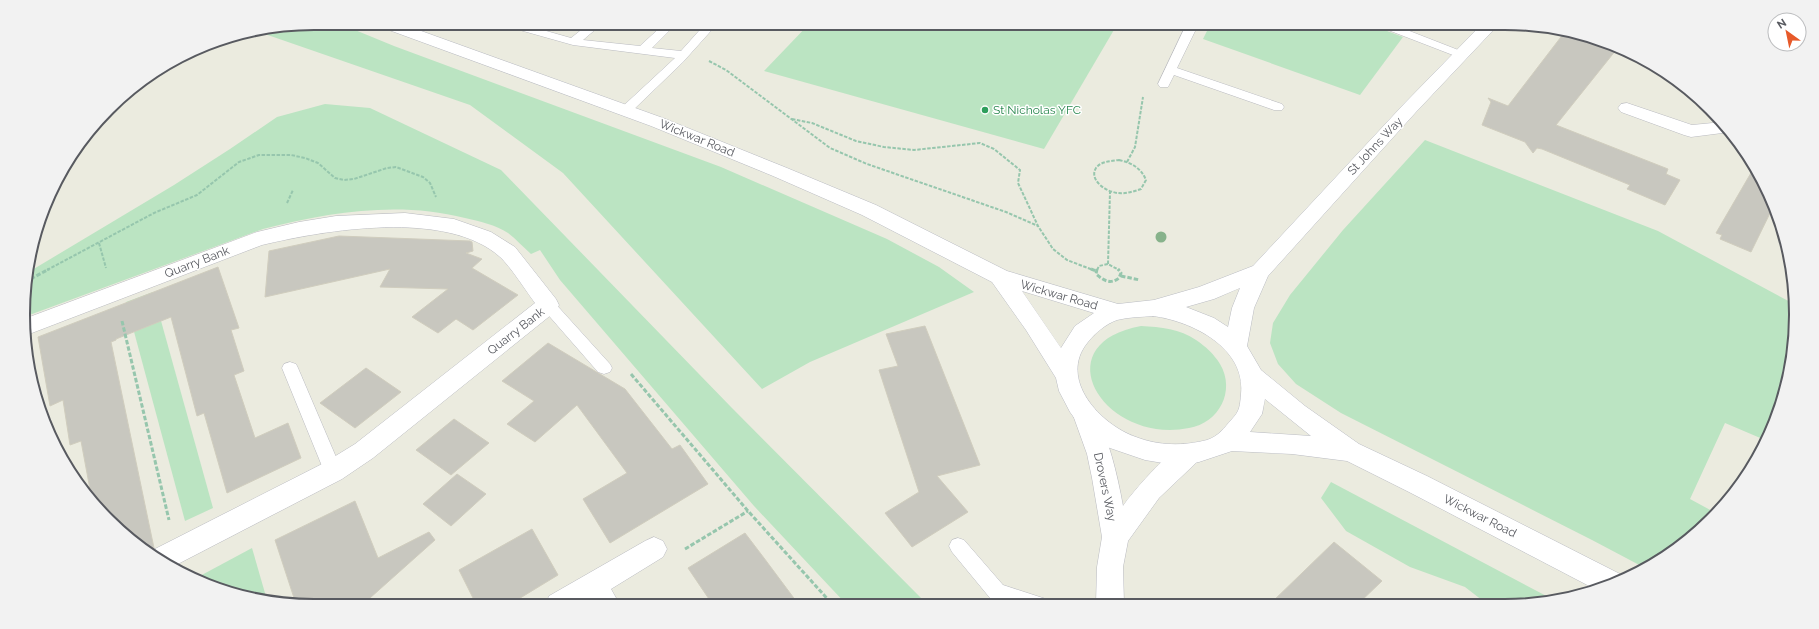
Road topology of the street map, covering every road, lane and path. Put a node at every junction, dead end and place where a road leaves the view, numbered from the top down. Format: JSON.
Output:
{"nodes":[{"id":1,"x":403,"y":30,"type":"edge"},
{"id":2,"x":531,"y":30,"type":"edge"},
{"id":3,"x":588,"y":30,"type":"edge"},
{"id":4,"x":664,"y":30,"type":"edge"},
{"id":5,"x":706,"y":30,"type":"edge"},
{"id":6,"x":1190,"y":30,"type":"edge"},
{"id":7,"x":1396,"y":30,"type":"edge"},
{"id":8,"x":1485,"y":30,"type":"edge"},
{"id":9,"x":573,"y":42,"type":"junction"},
{"id":10,"x":642,"y":51,"type":"junction"},
{"id":11,"x":1462,"y":55,"type":"junction"},
{"id":12,"x":681,"y":57,"type":"junction"},
{"id":13,"x":1172,"y":70,"type":"junction"},
{"id":14,"x":1164,"y":84,"type":"joint"},
{"id":15,"x":1278,"y":107,"type":"dead end"},
{"id":16,"x":1627,"y":108,"type":"dead end"},
{"id":17,"x":625,"y":111,"type":"junction"},
{"id":18,"x":791,"y":119,"type":"junction"},
{"id":19,"x":1719,"y":128,"type":"edge"},
{"id":20,"x":1128,"y":162,"type":"junction"},
{"id":21,"x":1110,"y":192,"type":"junction"},
{"id":22,"x":430,"y":222,"type":"junction"},
{"id":23,"x":1038,"y":226,"type":"junction"},
{"id":24,"x":1108,"y":264,"type":"junction"},
{"id":25,"x":1096,"y":271,"type":"junction"},
{"id":26,"x":1260,"y":271,"type":"junction"},
{"id":27,"x":1000,"y":277,"type":"junction"},
{"id":28,"x":32,"y":278,"type":"edge"},
{"id":29,"x":115,"y":294,"type":"junction"},
{"id":30,"x":548,"y":305,"type":"junction"},
{"id":31,"x":1153,"y":308,"type":"junction"},
{"id":32,"x":1118,"y":312,"type":"junction"},
{"id":33,"x":31,"y":326,"type":"edge"},
{"id":34,"x":1236,"y":347,"type":"junction"},
{"id":35,"x":290,"y":368,"type":"dead end"},
{"id":36,"x":604,"y":368,"type":"joint"},
{"id":37,"x":1066,"y":375,"type":"junction"},
{"id":38,"x":1253,"y":376,"type":"junction"},
{"id":39,"x":1085,"y":415,"type":"junction"},
{"id":40,"x":1227,"y":441,"type":"junction"},
{"id":41,"x":1350,"y":451,"type":"junction"},
{"id":42,"x":1189,"y":454,"type":"junction"},
{"id":43,"x":333,"y":471,"type":"junction"},
{"id":44,"x":748,"y":511,"type":"junction"},
{"id":45,"x":1115,"y":537,"type":"junction"},
{"id":46,"x":958,"y":546,"type":"dead end"},
{"id":47,"x":654,"y":549,"type":"joint"},
{"id":48,"x":168,"y":556,"type":"edge"},
{"id":49,"x":1605,"y":580,"type":"edge"},
{"id":50,"x":600,"y":595,"type":"edge"},
{"id":51,"x":585,"y":599,"type":"edge"},
{"id":52,"x":828,"y":599,"type":"edge"},
{"id":53,"x":1022,"y":599,"type":"edge"},
{"id":54,"x":1110,"y":599,"type":"edge"}],
"edges":[{"from":1,"to":17,"type":"street","name":"Wickwar Road"},
{"from":2,"to":9,"type":"lane"},
{"from":3,"to":9,"type":"lane"},
{"from":4,"to":10,"type":"lane"},
{"from":5,"to":12,"type":"lane"},
{"from":6,"to":13,"type":"lane"},
{"from":7,"to":11,"type":"lane"},
{"from":8,"to":11,"type":"street","name":"St Johns Way"},
{"from":9,"to":10,"type":"lane"},
{"from":10,"to":12,"type":"lane"},
{"from":11,"to":26,"type":"street","name":"St Johns Way"},
{"from":12,"to":17,"type":"lane"},
{"from":12,"to":18,"type":"path"},
{"from":13,"to":14,"type":"lane"},
{"from":13,"to":15,"type":"lane"},
{"from":14,"to":20,"type":"path"},
{"from":16,"to":19,"type":"street"},
{"from":17,"to":27,"type":"street","name":"Wickwar Road"},
{"from":18,"to":23,"type":"path"},
{"from":18,"to":23,"type":"path"},
{"from":20,"to":21,"type":"path"},
{"from":20,"to":21,"type":"path"},
{"from":21,"to":24,"type":"path"},
{"from":22,"to":28,"type":"path"},
{"from":22,"to":29,"type":"street","name":"Quarry Bank"},
{"from":22,"to":30,"type":"street","name":"Quarry Bank"},
{"from":23,"to":25,"type":"path"},
{"from":24,"to":25,"type":"path"},
{"from":24,"to":25,"type":"path"},
{"from":26,"to":31,"type":"street","name":"St Johns Way"},
{"from":26,"to":34,"type":"street","name":"St Johns Way"},
{"from":27,"to":32,"type":"street","name":"Wickwar Road"},
{"from":27,"to":37,"type":"street","name":"Wickwar Road"},
{"from":29,"to":33,"type":"street","name":"Quarry Bank"},
{"from":29,"to":48,"type":"path"},
{"from":30,"to":36,"type":"lane"},
{"from":30,"to":43,"type":"street","name":"Quarry Bank"},
{"from":31,"to":32,"type":"street","name":"Wickwar Road"},
{"from":31,"to":34,"type":"street","name":"Wickwar Road"},
{"from":32,"to":37,"type":"street","name":"Wickwar Road"},
{"from":34,"to":38,"type":"street","name":"Wickwar Road"},
{"from":35,"to":43,"type":"lane"},
{"from":36,"to":44,"type":"path"},
{"from":37,"to":39,"type":"street","name":"Wickwar Road"},
{"from":38,"to":40,"type":"street","name":"Wickwar Road"},
{"from":38,"to":41,"type":"street","name":"Wickwar Road"},
{"from":39,"to":42,"type":"street","name":"Wickwar Road"},
{"from":39,"to":45,"type":"street","name":"Drovers Way"},
{"from":40,"to":41,"type":"street","name":"Wickwar Road"},
{"from":40,"to":42,"type":"street","name":"Wickwar Road"},
{"from":41,"to":49,"type":"street","name":"Wickwar Road"},
{"from":42,"to":45,"type":"street","name":"Drovers Way"},
{"from":43,"to":48,"type":"street","name":"Quarry Bank"},
{"from":44,"to":47,"type":"path"},
{"from":44,"to":52,"type":"path"},
{"from":45,"to":54,"type":"street","name":"Drovers Way"},
{"from":46,"to":53,"type":"lane"},
{"from":47,"to":50,"type":"street"},
{"from":50,"to":51,"type":"street"}]}
